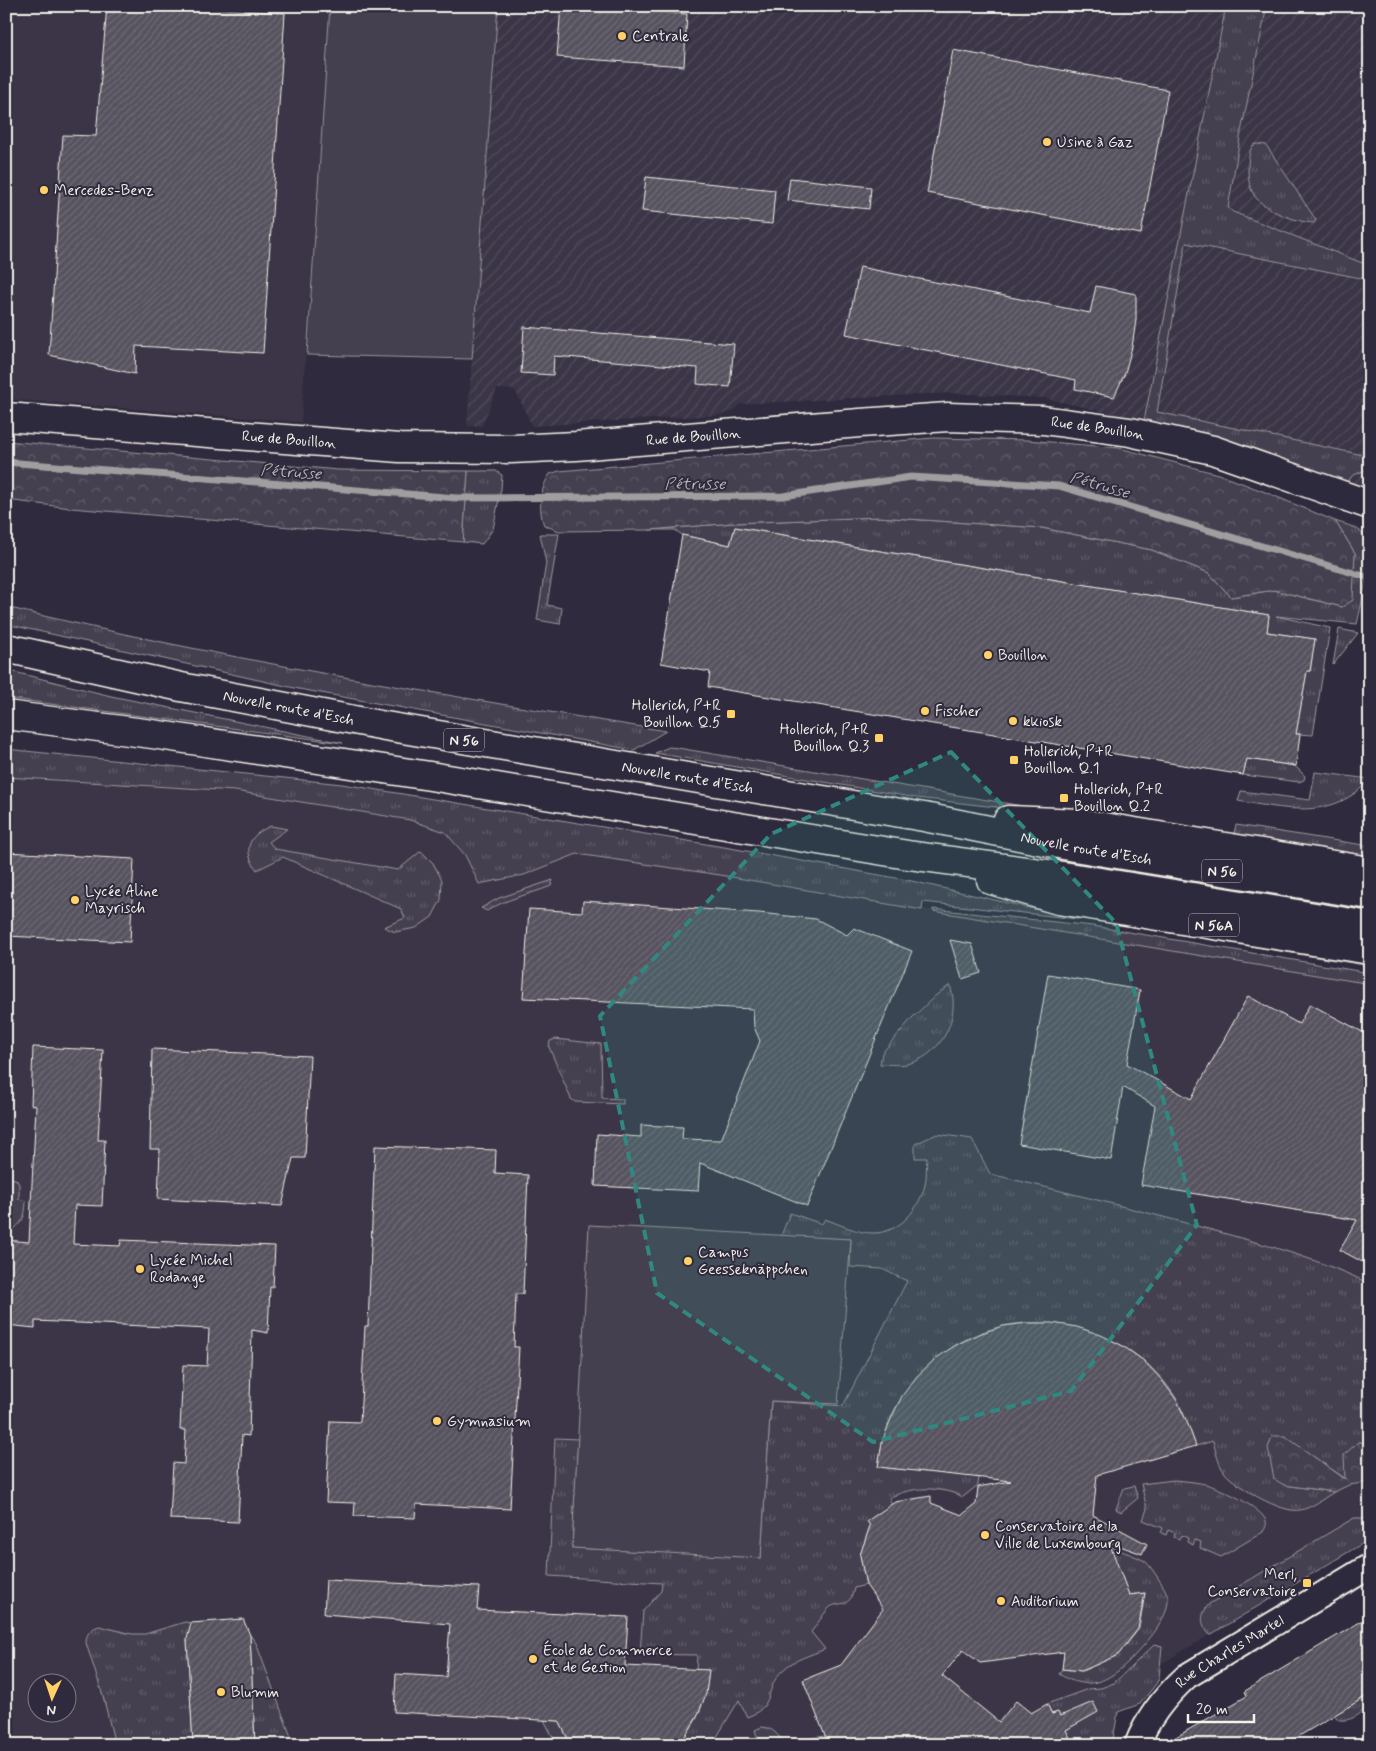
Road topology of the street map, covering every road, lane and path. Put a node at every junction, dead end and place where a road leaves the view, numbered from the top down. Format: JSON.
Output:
{"nodes":[{"id":1,"x":6,"y":417,"type":"edge"},
{"id":2,"x":1370,"y":506,"type":"edge"},
{"id":3,"x":6,"y":648,"type":"edge"},
{"id":4,"x":6,"y":715,"type":"edge"},
{"id":5,"x":924,"y":818,"type":"junction"},
{"id":6,"x":908,"y":855,"type":"junction"},
{"id":7,"x":1370,"y":871,"type":"edge"},
{"id":8,"x":1370,"y":895,"type":"edge"},
{"id":9,"x":1370,"y":926,"type":"edge"},
{"id":10,"x":1370,"y":950,"type":"edge"},
{"id":11,"x":1370,"y":1566,"type":"edge"},
{"id":12,"x":1136,"y":1745,"type":"edge"}],
"edges":[{"from":1,"to":2,"type":"main road","name":"Rue de Bouillon"},
{"from":3,"to":5,"type":"main road","name":"Nouvelle route d'Esch","number":"N 56"},
{"from":4,"to":6,"type":"main road","name":"Nouvelle route d'Esch","number":"N 56"},
{"from":5,"to":7,"type":"main road","number":"N 56"},
{"from":5,"to":8,"type":"main road","name":"Nouvelle route d'Esch","number":"N 56"},
{"from":6,"to":9,"type":"main road","name":"Nouvelle route d'Esch","number":"N 56"},
{"from":6,"to":10,"type":"main road","number":"N 56A"},
{"from":11,"to":12,"type":"street","name":"Rue Charles Martel"}]}
